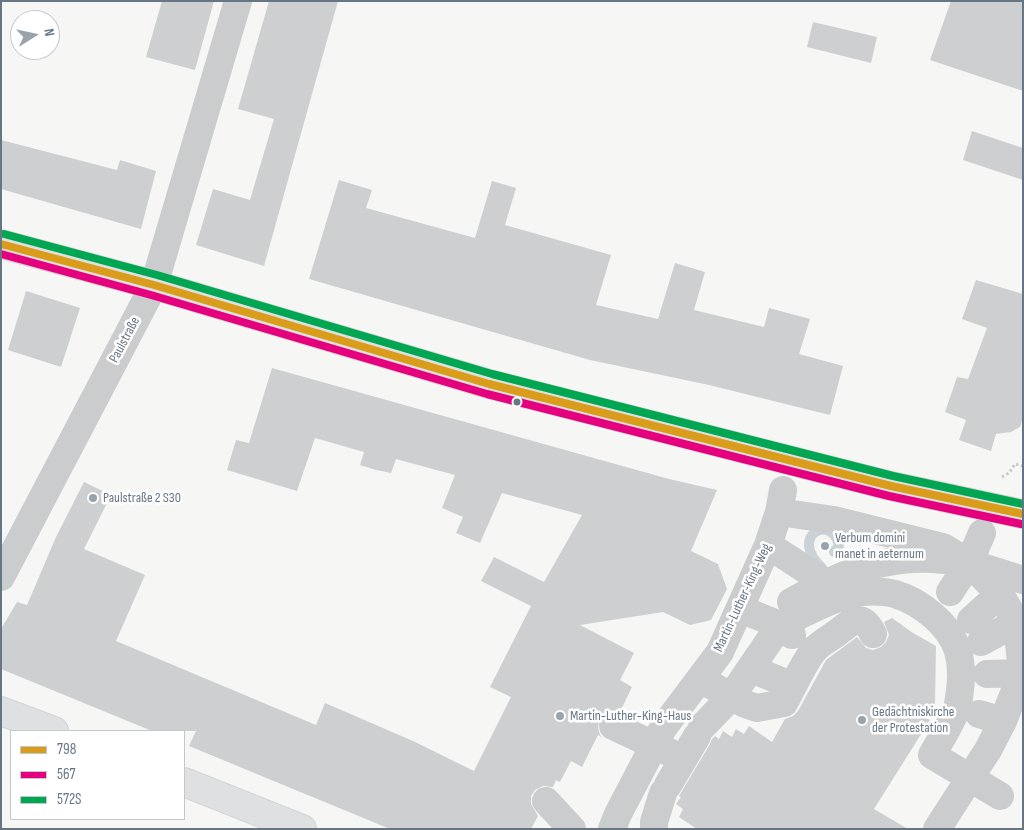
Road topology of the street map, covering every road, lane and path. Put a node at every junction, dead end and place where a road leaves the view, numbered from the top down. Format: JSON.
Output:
{"nodes":[{"id":1,"x":238,"y":1,"type":"edge"},
{"id":2,"x":1,"y":244,"type":"edge"},
{"id":3,"x":154,"y":285,"type":"junction"},
{"id":4,"x":1023,"y":514,"type":"edge"},
{"id":5,"x":982,"y":533,"type":"dead end"},
{"id":6,"x":768,"y":545,"type":"junction"},
{"id":7,"x":969,"y":563,"type":"junction"},
{"id":8,"x":1,"y":577,"type":"edge"},
{"id":9,"x":1023,"y":580,"type":"edge"},
{"id":10,"x":1000,"y":594,"type":"junction"},
{"id":11,"x":854,"y":609,"type":"junction"},
{"id":12,"x":1020,"y":621,"type":"edge"},
{"id":13,"x":967,"y":651,"type":"junction"},
{"id":14,"x":1022,"y":673,"type":"edge"},
{"id":15,"x":700,"y":679,"type":"junction"},
{"id":16,"x":731,"y":697,"type":"junction"},
{"id":17,"x":1,"y":711,"type":"edge"},
{"id":18,"x":977,"y":713,"type":"junction"},
{"id":19,"x":613,"y":726,"type":"dead end"},
{"id":20,"x":51,"y":730,"type":"edge"},
{"id":21,"x":675,"y":756,"type":"junction"},
{"id":22,"x":970,"y":778,"type":"junction"},
{"id":23,"x":185,"y":782,"type":"edge"},
{"id":24,"x":1000,"y":796,"type":"dead end"},
{"id":25,"x":546,"y":801,"type":"dead end"},
{"id":26,"x":302,"y":829,"type":"edge"},
{"id":27,"x":572,"y":829,"type":"edge"},
{"id":28,"x":612,"y":829,"type":"edge"},
{"id":29,"x":654,"y":829,"type":"edge"},
{"id":30,"x":937,"y":829,"type":"edge"}],
"edges":[{"from":1,"to":3,"type":"street","name":"Paulstraße"},
{"from":2,"to":3,"type":"main road"},
{"from":3,"to":4,"type":"main road"},
{"from":3,"to":8,"type":"street","name":"Paulstraße"},
{"from":5,"to":7,"type":"street"},
{"from":6,"to":11,"type":"street","name":"Martin-Luther-King-Weg"},
{"from":6,"to":11,"type":"street"},
{"from":6,"to":11,"type":"street","name":"Martin-Luther-King-Weg"},
{"from":7,"to":9,"type":"street"},
{"from":7,"to":10,"type":"street"},
{"from":7,"to":11,"type":"street"},
{"from":10,"to":12,"type":"street"},
{"from":10,"to":13,"type":"street"},
{"from":11,"to":13,"type":"street"},
{"from":11,"to":15,"type":"street","name":"Martin-Luther-King-Weg"},
{"from":11,"to":16,"type":"street"},
{"from":11,"to":16,"type":"street"},
{"from":12,"to":13,"type":"street"},
{"from":12,"to":14,"type":"street"},
{"from":13,"to":14,"type":"street"},
{"from":13,"to":18,"type":"street"},
{"from":14,"to":18,"type":"street"},
{"from":15,"to":16,"type":"street"},
{"from":15,"to":21,"type":"street","name":"Martin-Luther-King-Weg"},
{"from":16,"to":21,"type":"street"},
{"from":17,"to":20,"type":"main road"},
{"from":18,"to":22,"type":"street"},
{"from":18,"to":22,"type":"street"},
{"from":19,"to":21,"type":"street"},
{"from":21,"to":28,"type":"street","name":"Martin-Luther-King-Weg"},
{"from":21,"to":29,"type":"street"},
{"from":22,"to":24,"type":"street"},
{"from":22,"to":30,"type":"street"},
{"from":23,"to":26,"type":"main road"},
{"from":25,"to":27,"type":"street"}]}
